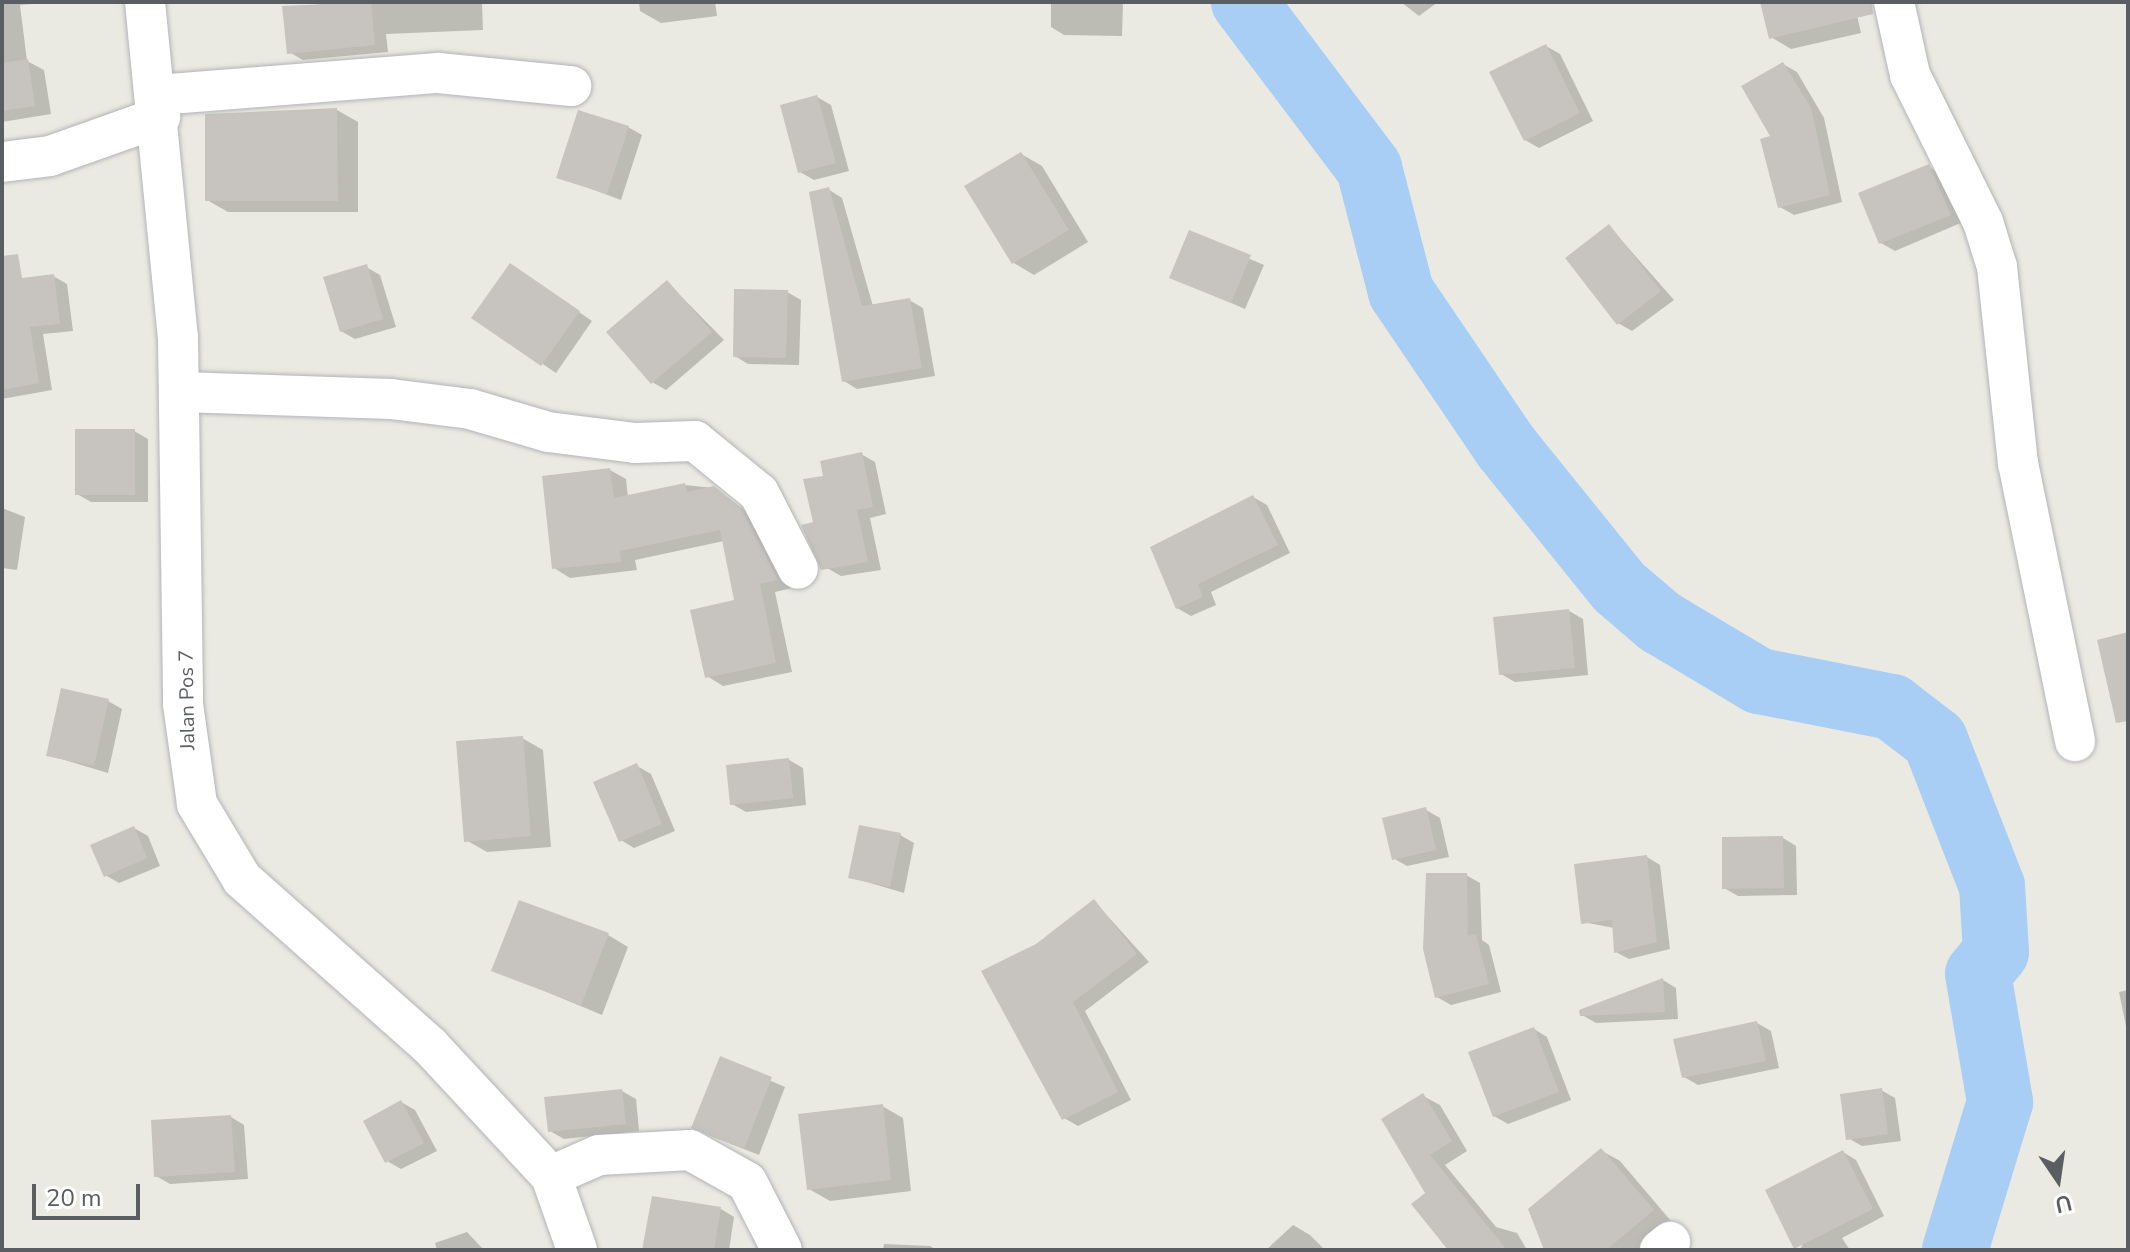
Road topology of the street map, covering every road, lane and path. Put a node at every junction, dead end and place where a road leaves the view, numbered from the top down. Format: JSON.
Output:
{"nodes":[{"id":1,"x":145,"y":2,"type":"edge"},
{"id":2,"x":1894,"y":2,"type":"edge"},
{"id":3,"x":571,"y":86,"type":"dead end"},
{"id":4,"x":158,"y":106,"type":"junction"},
{"id":5,"x":2,"y":162,"type":"edge"},
{"id":6,"x":181,"y":392,"type":"junction"},
{"id":7,"x":798,"y":569,"type":"dead end"},
{"id":8,"x":2075,"y":741,"type":"dead end"},
{"id":9,"x":551,"y":1176,"type":"junction"},
{"id":10,"x":577,"y":1250,"type":"edge"},
{"id":11,"x":782,"y":1250,"type":"edge"}],
"edges":[{"from":1,"to":4,"type":"street","name":"Jalan Pos 7"},
{"from":2,"to":8,"type":"street"},
{"from":3,"to":4,"type":"street"},
{"from":4,"to":5,"type":"street"},
{"from":4,"to":6,"type":"street","name":"Jalan Pos 7"},
{"from":6,"to":7,"type":"street"},
{"from":6,"to":9,"type":"street","name":"Jalan Pos 7"},
{"from":9,"to":10,"type":"street","name":"Jalan Pos 7"},
{"from":9,"to":11,"type":"street"}]}
